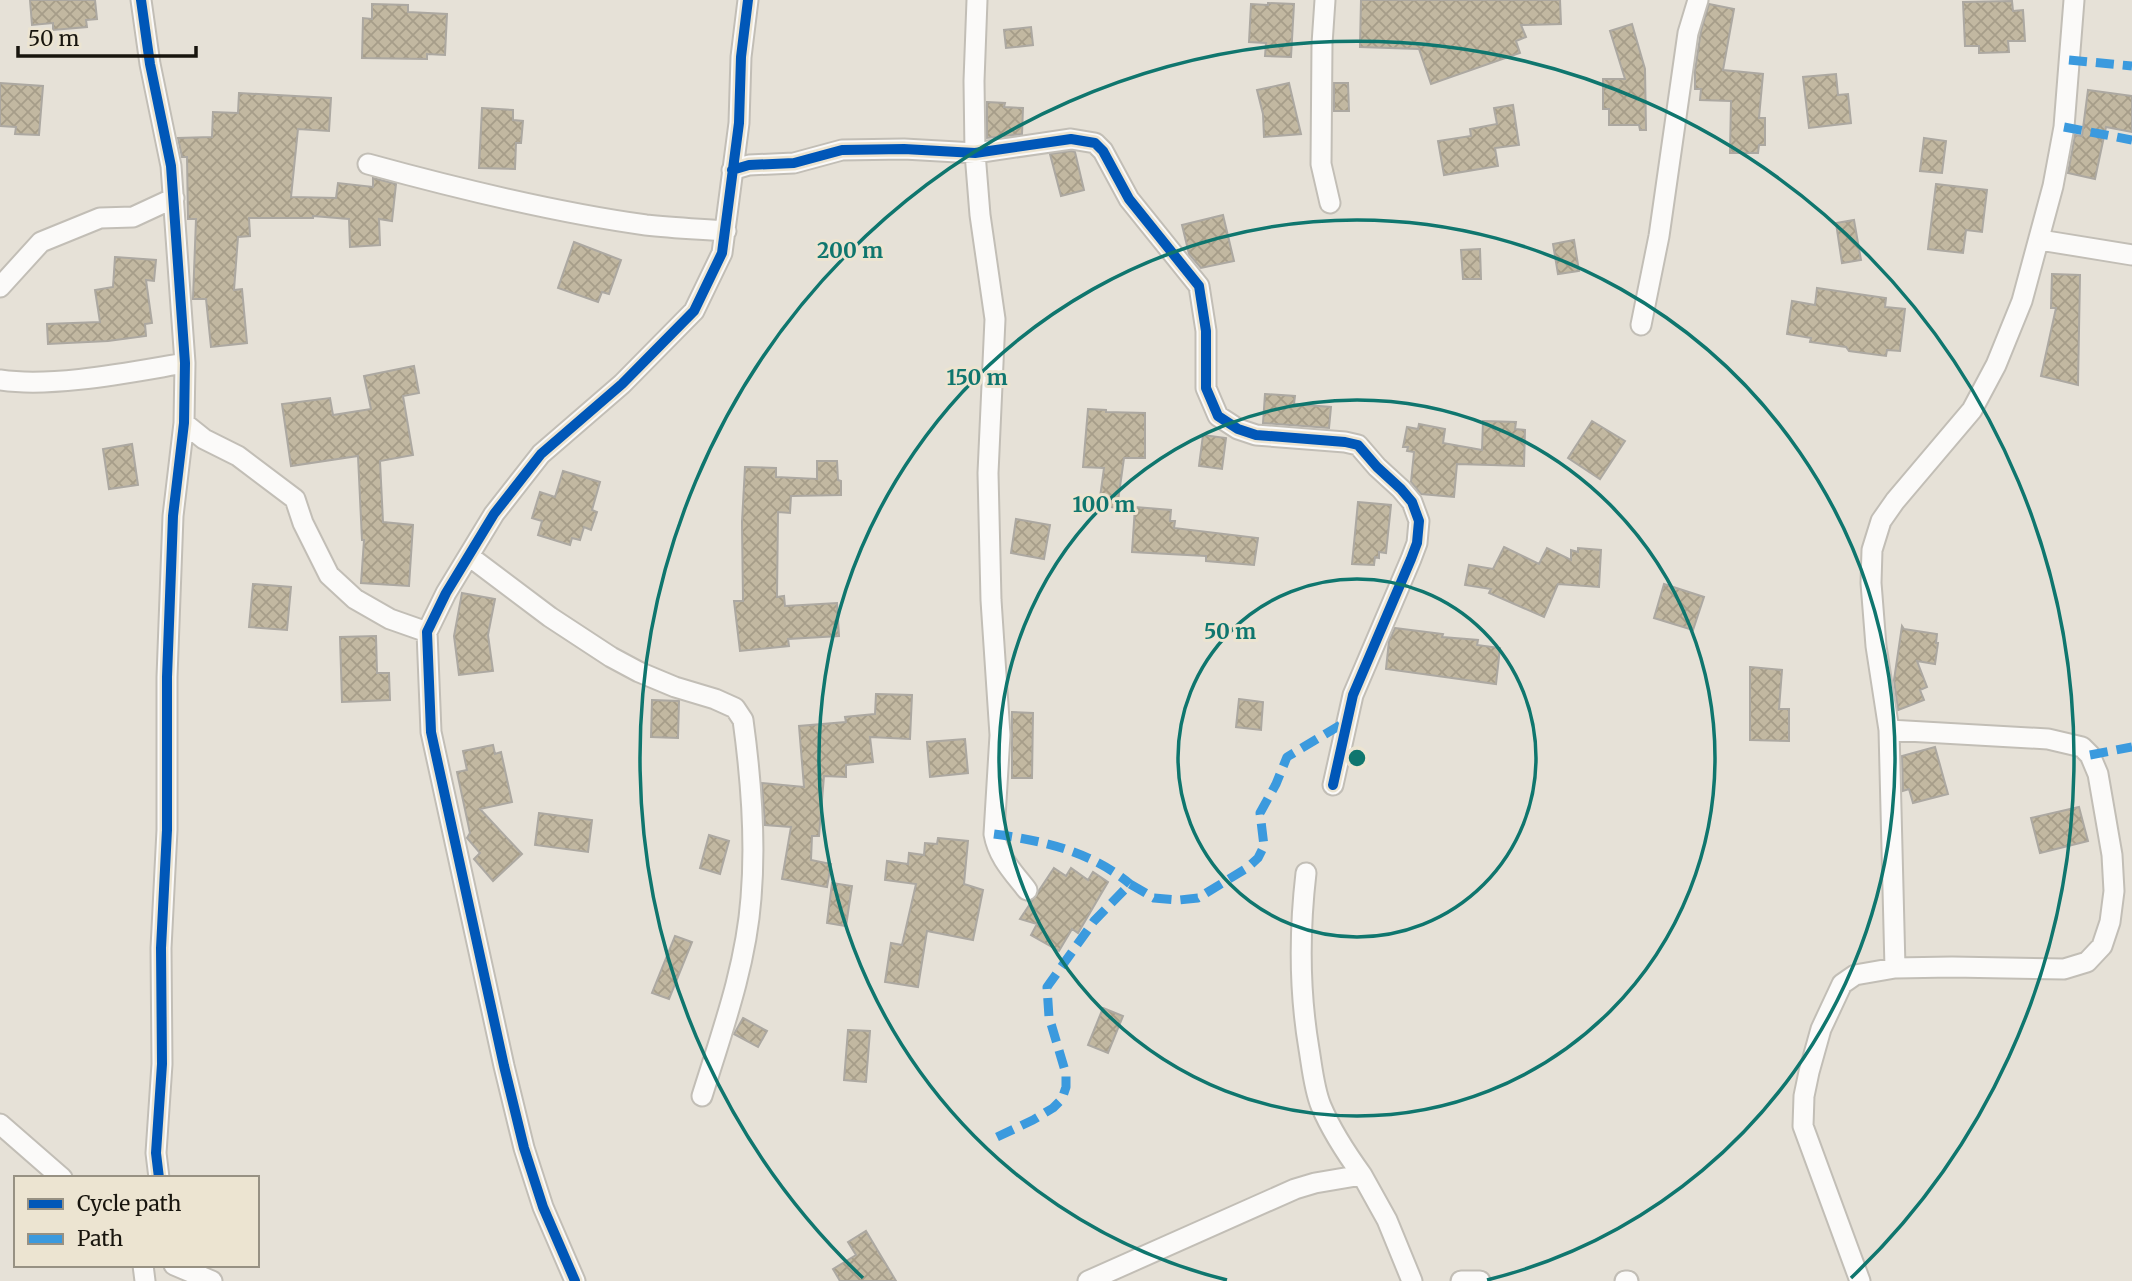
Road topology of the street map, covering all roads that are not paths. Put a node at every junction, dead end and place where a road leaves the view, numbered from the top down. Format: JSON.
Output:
{"nodes":[{"id":1,"x":141,"y":0,"type":"edge"},
{"id":2,"x":748,"y":0,"type":"edge"},
{"id":3,"x":977,"y":0,"type":"edge"},
{"id":4,"x":1325,"y":0,"type":"edge"},
{"id":5,"x":1698,"y":0,"type":"edge"},
{"id":6,"x":2074,"y":0,"type":"edge"},
{"id":7,"x":975,"y":153,"type":"junction"},
{"id":8,"x":368,"y":164,"type":"dead end"},
{"id":9,"x":732,"y":170,"type":"junction"},
{"id":10,"x":174,"y":198,"type":"junction"},
{"id":11,"x":1330,"y":203,"type":"dead end"},
{"id":12,"x":726,"y":231,"type":"junction"},
{"id":13,"x":2040,"y":240,"type":"junction"},
{"id":14,"x":2132,"y":255,"type":"edge"},
{"id":15,"x":0,"y":287,"type":"edge"},
{"id":16,"x":1641,"y":325,"type":"dead end"},
{"id":17,"x":185,"y":363,"type":"junction"},
{"id":18,"x":0,"y":380,"type":"edge"},
{"id":19,"x":184,"y":423,"type":"junction"},
{"id":20,"x":469,"y":556,"type":"junction"},
{"id":21,"x":427,"y":632,"type":"junction"},
{"id":22,"x":1889,"y":730,"type":"junction"},
{"id":23,"x":1333,"y":785,"type":"dead end"},
{"id":24,"x":1306,"y":873,"type":"dead end"},
{"id":25,"x":2132,"y":879,"type":"edge"},
{"id":26,"x":1027,"y":890,"type":"dead end"},
{"id":27,"x":2114,"y":891,"type":"junction"},
{"id":28,"x":1895,"y":968,"type":"junction"},
{"id":29,"x":702,"y":1096,"type":"dead end"},
{"id":30,"x":0,"y":1124,"type":"edge"},
{"id":31,"x":1362,"y":1175,"type":"junction"},
{"id":32,"x":60,"y":1176,"type":"edge"},
{"id":33,"x":159,"y":1176,"type":"edge"},
{"id":34,"x":179,"y":1267,"type":"edge"},
{"id":35,"x":212,"y":1281,"type":"edge"},
{"id":36,"x":575,"y":1281,"type":"edge"},
{"id":37,"x":1088,"y":1281,"type":"edge"},
{"id":38,"x":1412,"y":1281,"type":"edge"},
{"id":39,"x":1461,"y":1281,"type":"edge"},
{"id":40,"x":1480,"y":1281,"type":"edge"},
{"id":41,"x":1860,"y":1281,"type":"edge"}],
"edges":[{"from":1,"to":10,"type":"street"},
{"from":2,"to":9,"type":"street"},
{"from":3,"to":7,"type":"street"},
{"from":4,"to":11,"type":"street"},
{"from":5,"to":16,"type":"street"},
{"from":6,"to":13,"type":"street"},
{"from":7,"to":9,"type":"street"},
{"from":7,"to":23,"type":"street"},
{"from":7,"to":26,"type":"street"},
{"from":8,"to":12,"type":"street"},
{"from":9,"to":12,"type":"street"},
{"from":10,"to":15,"type":"street"},
{"from":10,"to":17,"type":"street"},
{"from":12,"to":20,"type":"street"},
{"from":13,"to":14,"type":"street"},
{"from":13,"to":22,"type":"street"},
{"from":17,"to":18,"type":"street"},
{"from":17,"to":19,"type":"street"},
{"from":19,"to":21,"type":"street"},
{"from":19,"to":33,"type":"street"},
{"from":20,"to":21,"type":"street"},
{"from":20,"to":29,"type":"street"},
{"from":21,"to":36,"type":"street"},
{"from":22,"to":27,"type":"street"},
{"from":22,"to":28,"type":"street"},
{"from":24,"to":31,"type":"street"},
{"from":25,"to":27,"type":"street"},
{"from":27,"to":28,"type":"street"},
{"from":28,"to":41,"type":"street"},
{"from":30,"to":32,"type":"street"},
{"from":31,"to":37,"type":"street"},
{"from":31,"to":38,"type":"street"},
{"from":34,"to":35,"type":"street"},
{"from":39,"to":40,"type":"street"}]}
